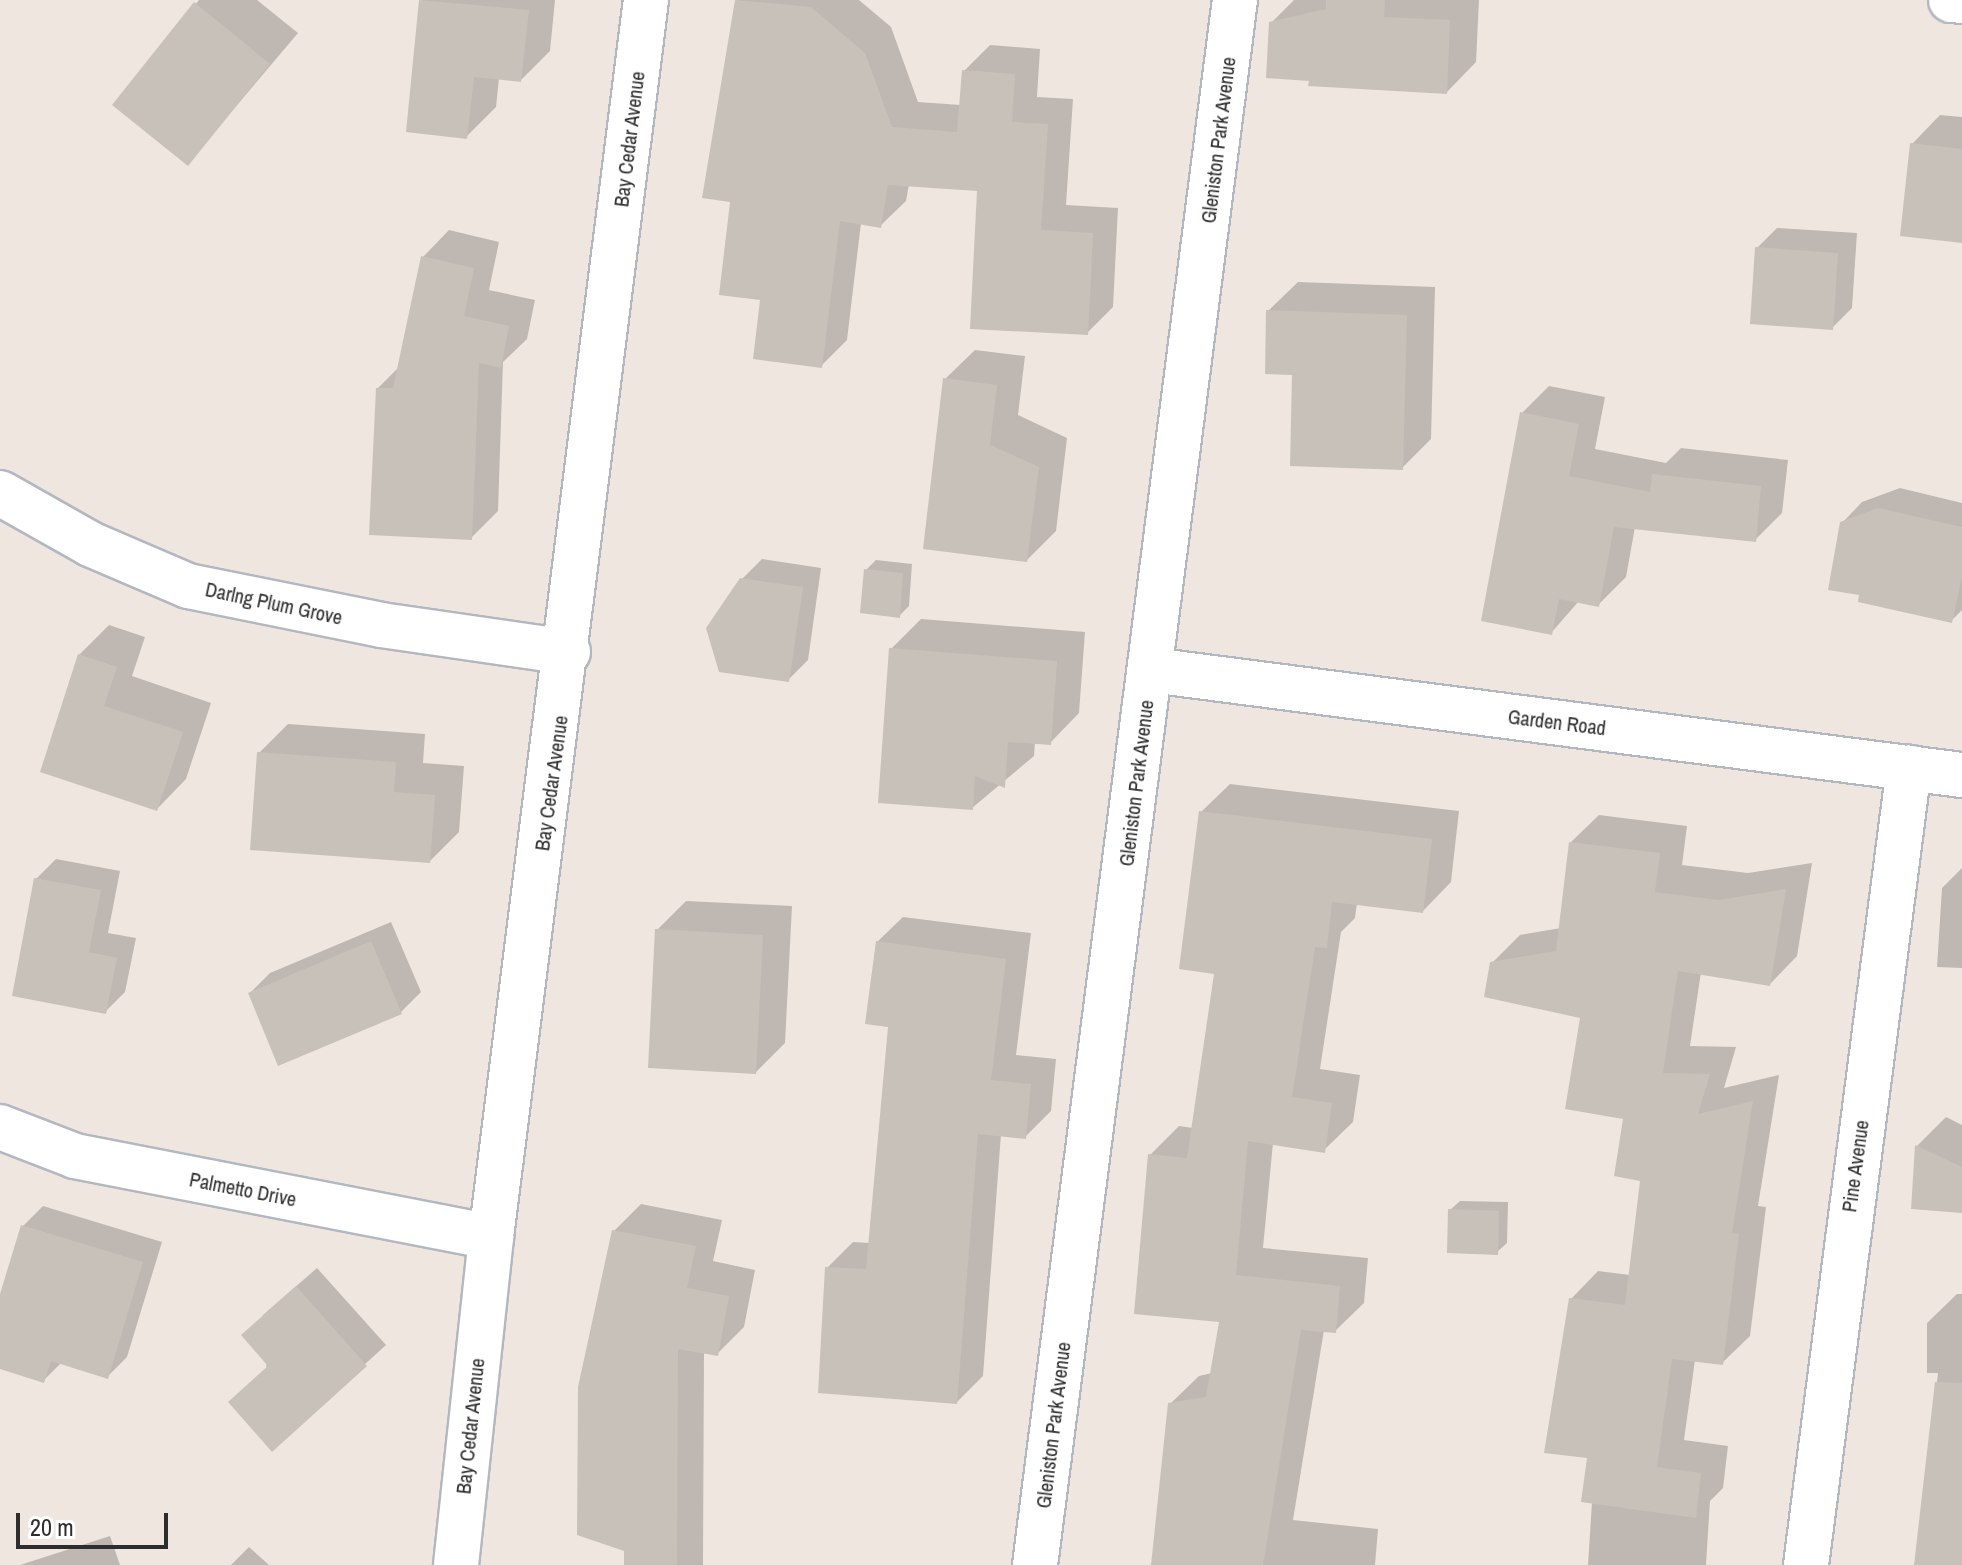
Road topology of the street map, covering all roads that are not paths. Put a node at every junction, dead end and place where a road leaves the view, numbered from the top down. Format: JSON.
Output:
{"nodes":[{"id":1,"x":646,"y":0,"type":"edge"},
{"id":2,"x":1235,"y":0,"type":"edge"},
{"id":3,"x":1951,"y":0,"type":"edge"},
{"id":4,"x":1962,"y":1,"type":"edge"},
{"id":5,"x":0,"y":493,"type":"edge"},
{"id":6,"x":568,"y":652,"type":"junction"},
{"id":7,"x":1151,"y":670,"type":"junction"},
{"id":8,"x":1909,"y":768,"type":"junction"},
{"id":9,"x":1962,"y":775,"type":"edge"},
{"id":10,"x":0,"y":1127,"type":"edge"},
{"id":11,"x":491,"y":1237,"type":"junction"},
{"id":12,"x":456,"y":1565,"type":"edge"},
{"id":13,"x":1035,"y":1565,"type":"edge"},
{"id":14,"x":1806,"y":1565,"type":"edge"}],
"edges":[{"from":1,"to":6,"type":"street","name":"Bay Cedar Avenue"},
{"from":2,"to":7,"type":"street","name":"Gleniston Park Avenue"},
{"from":3,"to":4,"type":"street"},
{"from":5,"to":6,"type":"street","name":"Darlng Plum Grove"},
{"from":6,"to":11,"type":"street","name":"Bay Cedar Avenue"},
{"from":7,"to":8,"type":"street","name":"Garden Road"},
{"from":7,"to":13,"type":"street","name":"Gleniston Park Avenue"},
{"from":8,"to":9,"type":"street","name":"Garden Road"},
{"from":8,"to":14,"type":"street","name":"Pine Avenue"},
{"from":10,"to":11,"type":"street","name":"Palmetto Drive"},
{"from":11,"to":12,"type":"street","name":"Bay Cedar Avenue"}]}
